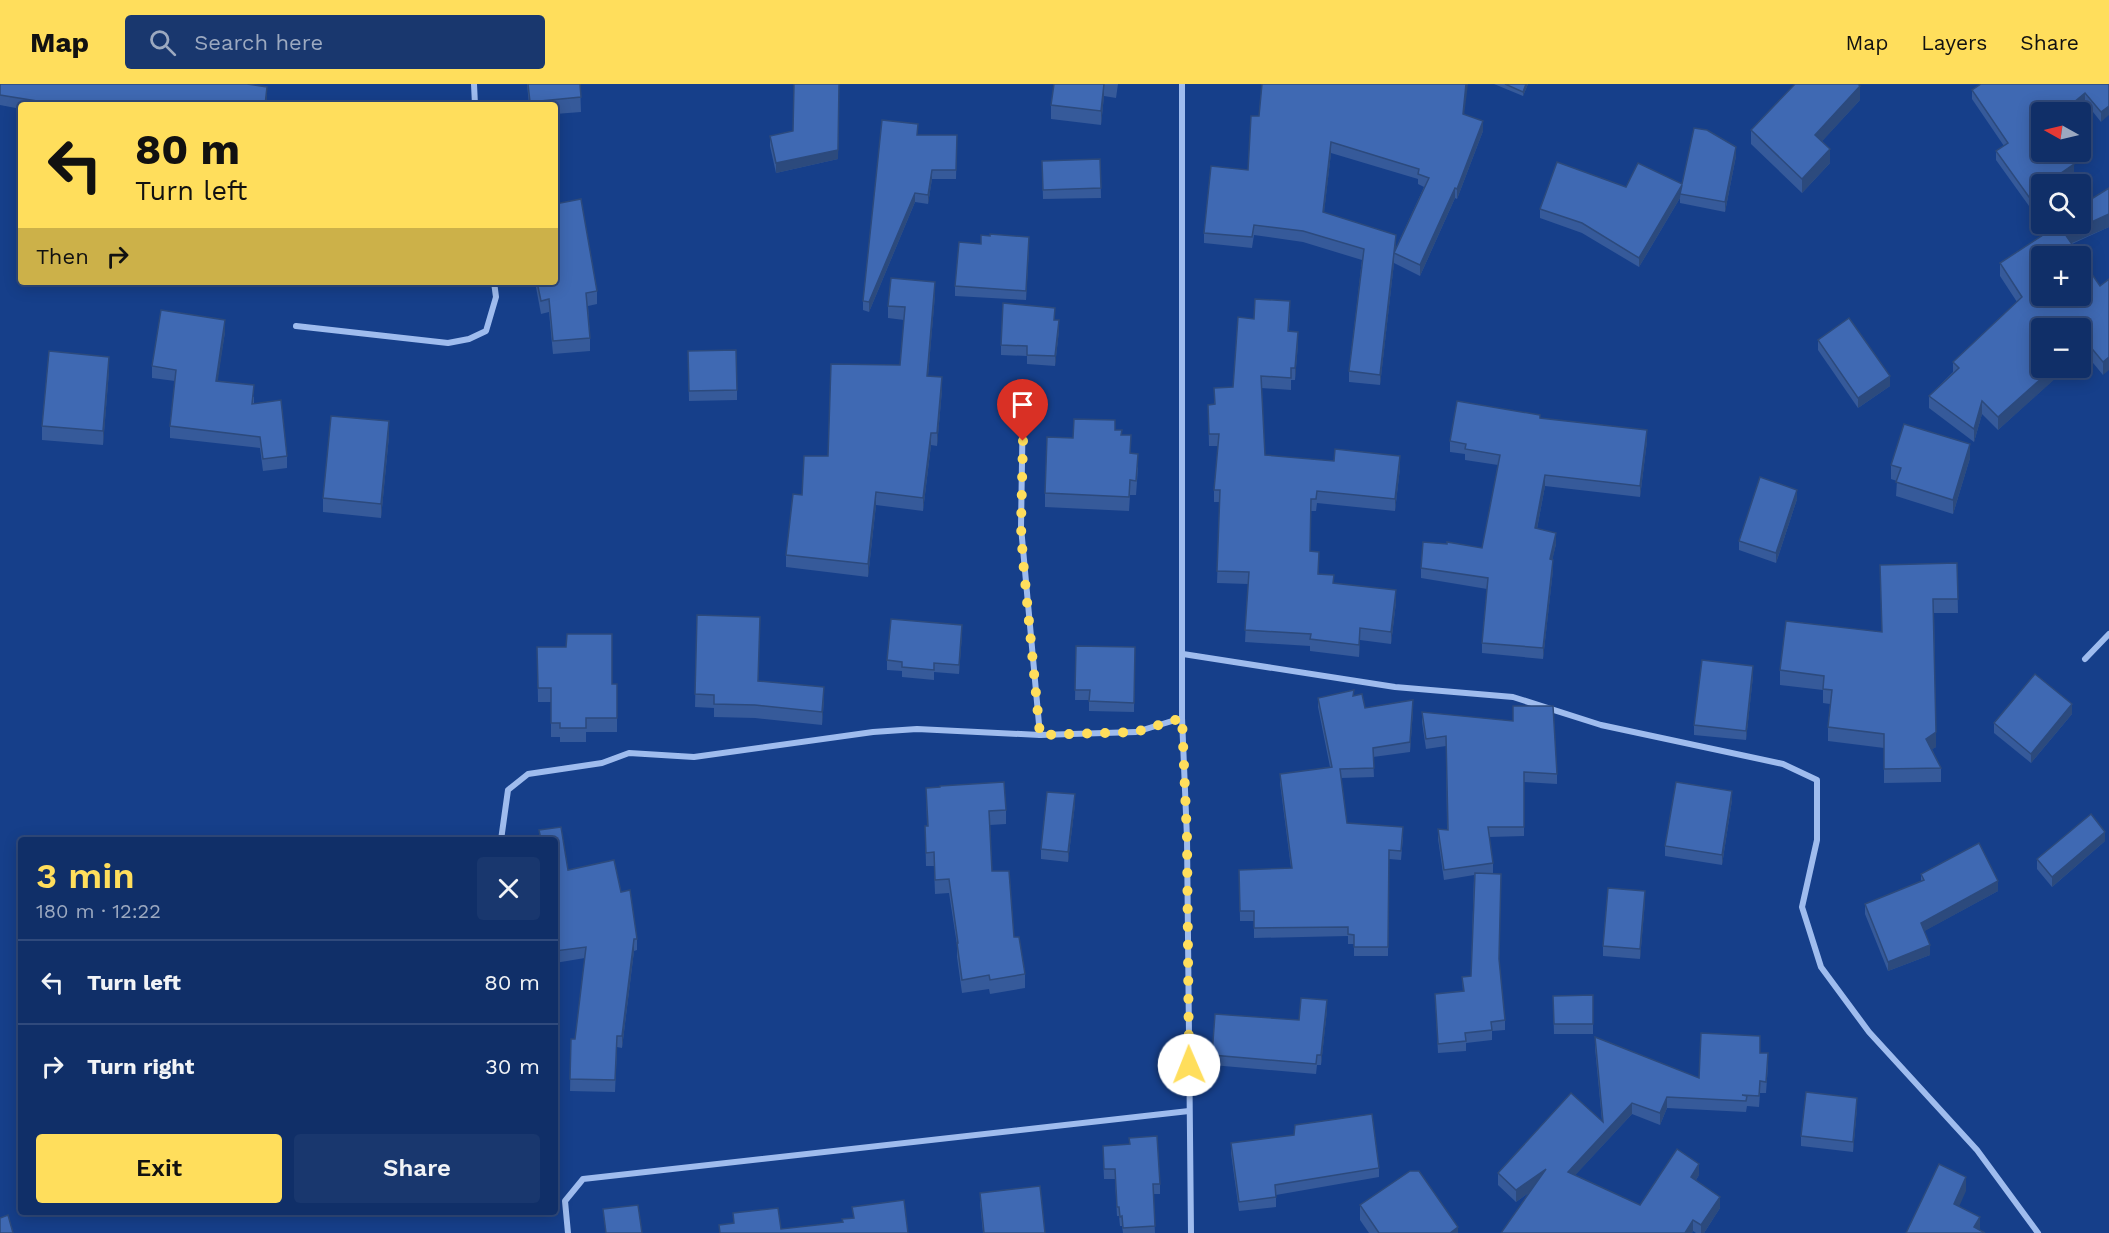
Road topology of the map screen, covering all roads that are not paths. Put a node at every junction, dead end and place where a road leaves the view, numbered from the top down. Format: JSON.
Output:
{"nodes":[{"id":1,"x":474,"y":84,"type":"edge"},
{"id":2,"x":1182,"y":84,"type":"edge"},
{"id":3,"x":475,"y":102,"type":"edge"},
{"id":4,"x":494,"y":285,"type":"edge"},
{"id":5,"x":296,"y":326,"type":"dead end"},
{"id":6,"x":1023,"y":398,"type":"dead end"},
{"id":7,"x":2109,"y":634,"type":"edge"},
{"id":8,"x":1182,"y":654,"type":"junction"},
{"id":9,"x":2085,"y":659,"type":"dead end"},
{"id":10,"x":1182,"y":718,"type":"junction"},
{"id":11,"x":1040,"y":735,"type":"junction"},
{"id":12,"x":501,"y":837,"type":"edge"},
{"id":13,"x":1189,"y":1111,"type":"junction"},
{"id":14,"x":568,"y":1233,"type":"edge"},
{"id":15,"x":1191,"y":1233,"type":"edge"},
{"id":16,"x":2038,"y":1233,"type":"edge"}],
"edges":[{"from":1,"to":3,"type":"street"},
{"from":2,"to":8,"type":"street"},
{"from":4,"to":5,"type":"street"},
{"from":6,"to":11,"type":"street"},
{"from":7,"to":9,"type":"street"},
{"from":8,"to":10,"type":"street"},
{"from":8,"to":16,"type":"street"},
{"from":10,"to":11,"type":"street"},
{"from":10,"to":13,"type":"street"},
{"from":11,"to":12,"type":"street"},
{"from":13,"to":14,"type":"street"},
{"from":13,"to":15,"type":"street"}]}
